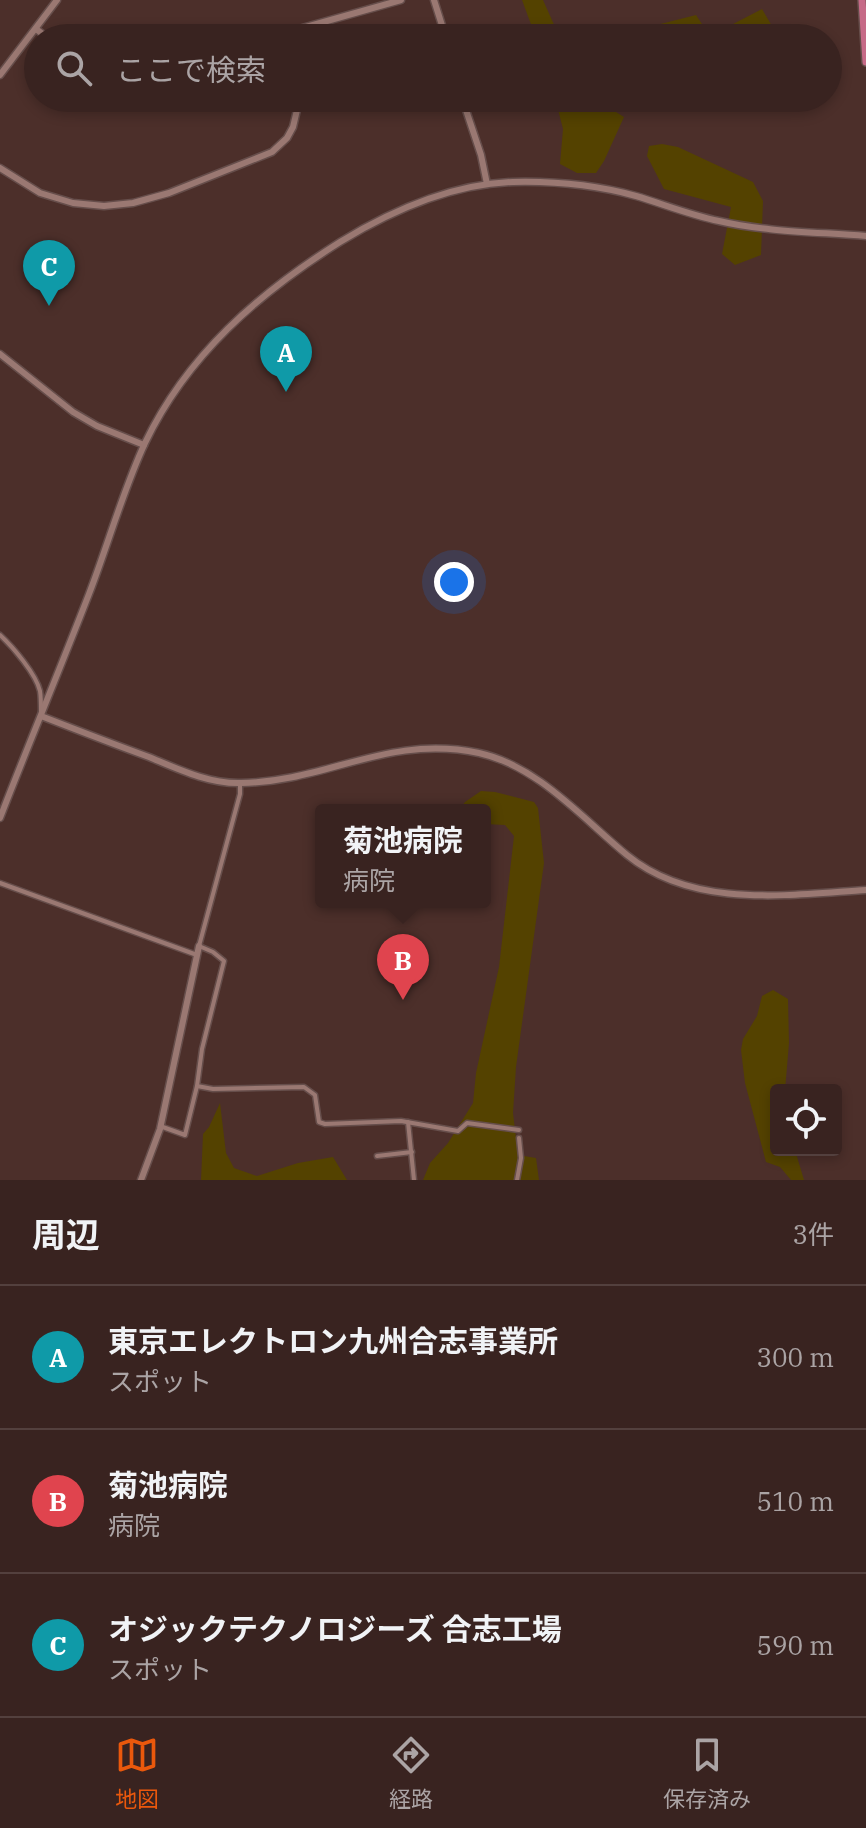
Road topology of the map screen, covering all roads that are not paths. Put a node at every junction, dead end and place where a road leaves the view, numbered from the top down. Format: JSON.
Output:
{"nodes":[{"id":1,"x":57,"y":0,"type":"edge"},
{"id":2,"x":401,"y":0,"type":"edge"},
{"id":3,"x":434,"y":0,"type":"edge"},
{"id":4,"x":862,"y":0,"type":"edge"},
{"id":5,"x":40,"y":24,"type":"edge"},
{"id":6,"x":317,"y":24,"type":"edge"},
{"id":7,"x":442,"y":24,"type":"edge"},
{"id":8,"x":24,"y":44,"type":"edge"},
{"id":9,"x":866,"y":62,"type":"edge"},
{"id":10,"x":0,"y":75,"type":"edge"},
{"id":11,"x":297,"y":112,"type":"edge"},
{"id":12,"x":467,"y":112,"type":"edge"},
{"id":13,"x":0,"y":168,"type":"edge"},
{"id":14,"x":487,"y":184,"type":"junction"},
{"id":15,"x":866,"y":236,"type":"edge"},
{"id":16,"x":0,"y":354,"type":"edge"},
{"id":17,"x":144,"y":445,"type":"junction"},
{"id":18,"x":0,"y":635,"type":"edge"},
{"id":19,"x":41,"y":716,"type":"junction"},
{"id":20,"x":240,"y":783,"type":"junction"},
{"id":21,"x":0,"y":818,"type":"edge"},
{"id":22,"x":0,"y":883,"type":"edge"},
{"id":23,"x":866,"y":890,"type":"edge"},
{"id":24,"x":199,"y":946,"type":"junction"},
{"id":25,"x":197,"y":955,"type":"junction"},
{"id":26,"x":197,"y":1086,"type":"junction"},
{"id":27,"x":408,"y":1122,"type":"junction"},
{"id":28,"x":160,"y":1126,"type":"junction"},
{"id":29,"x":519,"y":1130,"type":"dead end"},
{"id":30,"x":519,"y":1138,"type":"dead end"},
{"id":31,"x":412,"y":1152,"type":"junction"},
{"id":32,"x":377,"y":1156,"type":"dead end"},
{"id":33,"x":141,"y":1180,"type":"edge"},
{"id":34,"x":414,"y":1180,"type":"edge"},
{"id":35,"x":517,"y":1180,"type":"edge"}],
"edges":[{"from":1,"to":5,"type":"street"},
{"from":2,"to":6,"type":"street"},
{"from":3,"to":7,"type":"street"},
{"from":4,"to":9,"type":"main road"},
{"from":8,"to":10,"type":"street"},
{"from":11,"to":13,"type":"street"},
{"from":12,"to":14,"type":"street"},
{"from":14,"to":15,"type":"street"},
{"from":14,"to":17,"type":"street"},
{"from":16,"to":17,"type":"street"},
{"from":17,"to":19,"type":"street"},
{"from":18,"to":19,"type":"street"},
{"from":19,"to":20,"type":"street"},
{"from":19,"to":21,"type":"street"},
{"from":20,"to":23,"type":"street"},
{"from":20,"to":24,"type":"street"},
{"from":22,"to":25,"type":"street"},
{"from":24,"to":25,"type":"street"},
{"from":24,"to":26,"type":"street"},
{"from":25,"to":28,"type":"street"},
{"from":26,"to":27,"type":"street"},
{"from":26,"to":28,"type":"street"},
{"from":27,"to":29,"type":"street"},
{"from":27,"to":31,"type":"street"},
{"from":28,"to":33,"type":"street"},
{"from":30,"to":35,"type":"street"},
{"from":31,"to":32,"type":"street"},
{"from":31,"to":34,"type":"street"}]}
